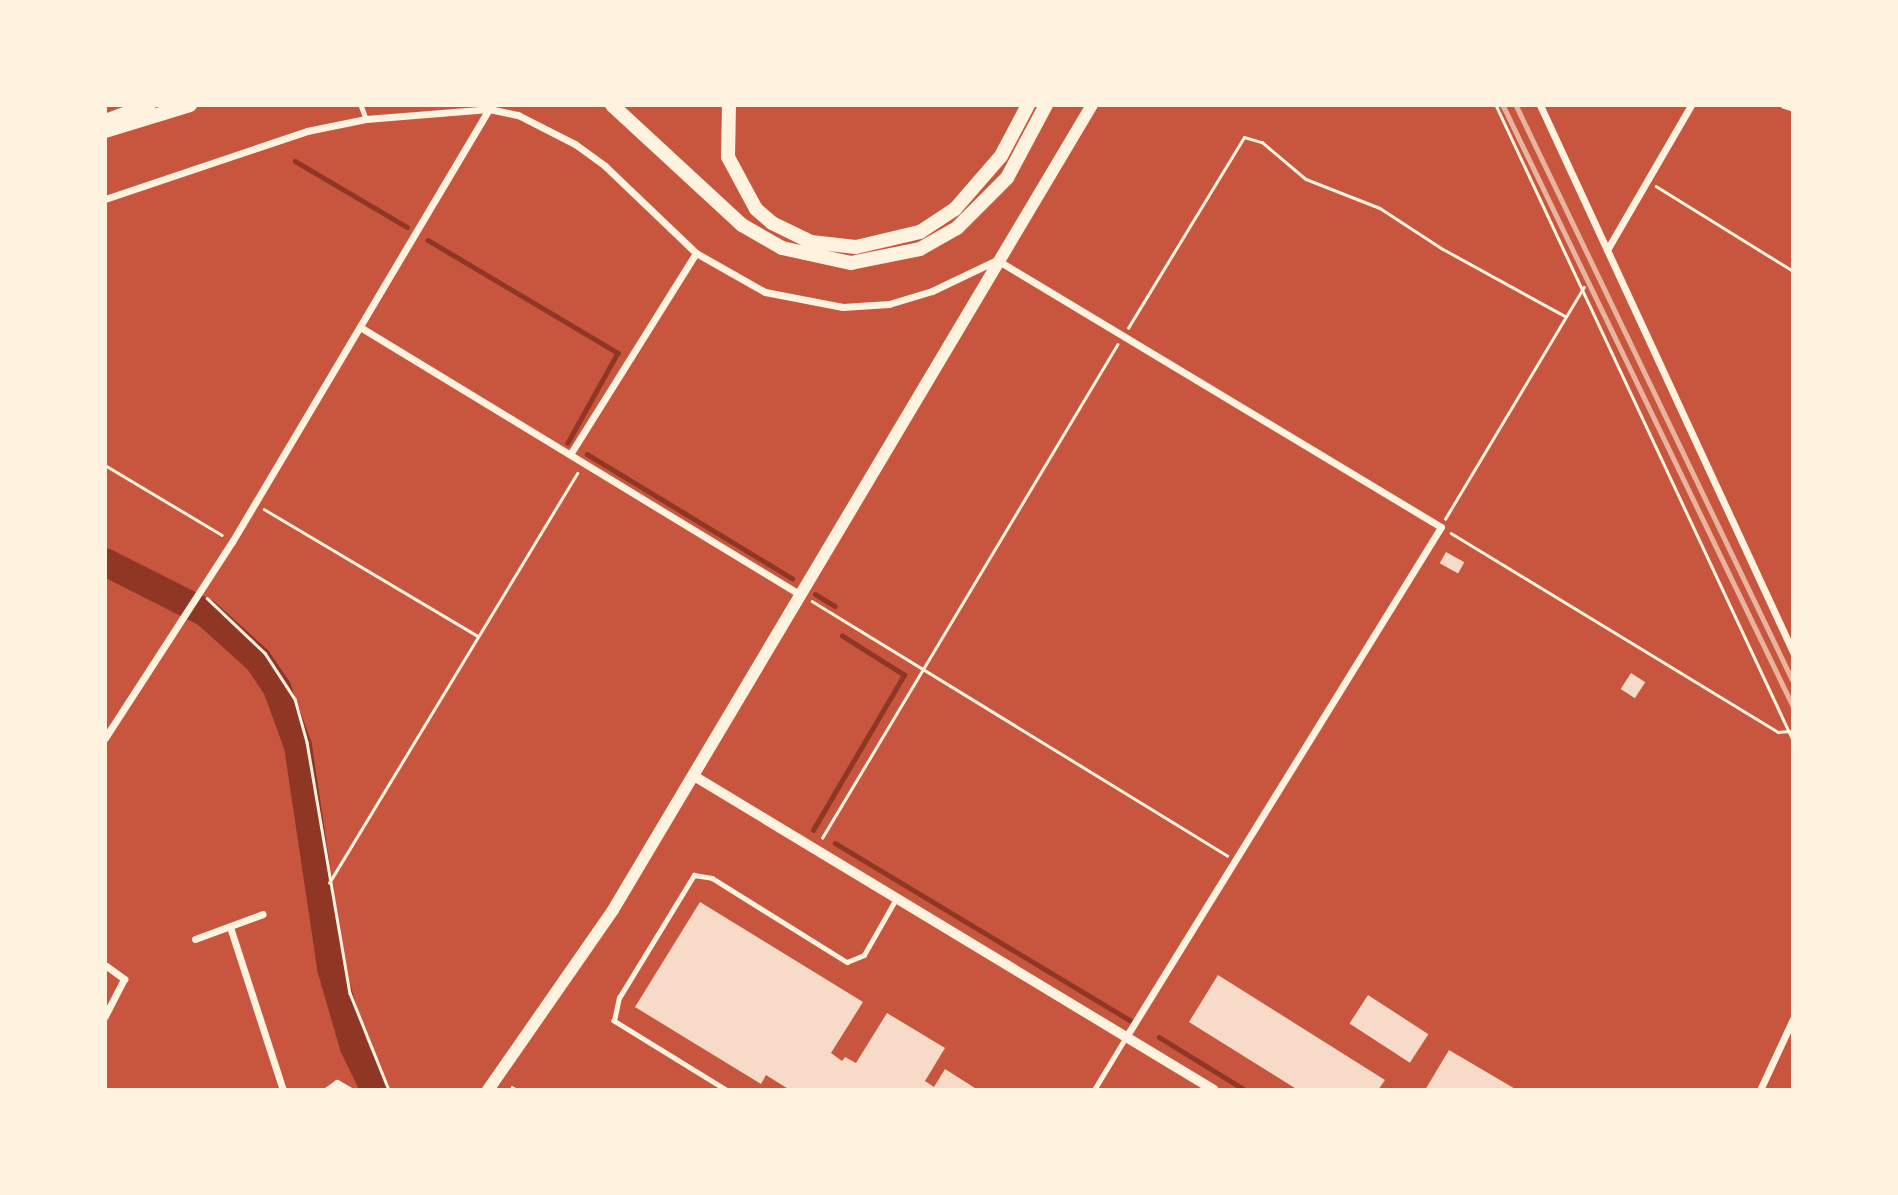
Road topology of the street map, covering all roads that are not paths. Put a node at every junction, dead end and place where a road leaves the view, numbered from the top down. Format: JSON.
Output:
{"nodes":[{"id":1,"x":149,"y":105,"type":"edge"},
{"id":2,"x":190,"y":105,"type":"edge"},
{"id":3,"x":361,"y":105,"type":"edge"},
{"id":4,"x":612,"y":105,"type":"edge"},
{"id":5,"x":729,"y":105,"type":"edge"},
{"id":6,"x":1028,"y":105,"type":"edge"},
{"id":7,"x":1046,"y":105,"type":"edge"},
{"id":8,"x":1092,"y":105,"type":"edge"},
{"id":9,"x":1540,"y":105,"type":"edge"},
{"id":10,"x":1691,"y":105,"type":"edge"},
{"id":11,"x":1784,"y":105,"type":"edge"},
{"id":12,"x":1793,"y":108,"type":"edge"},
{"id":13,"x":489,"y":109,"type":"junction"},
{"id":14,"x":366,"y":119,"type":"junction"},
{"id":15,"x":105,"y":121,"type":"edge"},
{"id":16,"x":105,"y":131,"type":"edge"},
{"id":17,"x":105,"y":199,"type":"edge"},
{"id":18,"x":1607,"y":250,"type":"junction"},
{"id":19,"x":696,"y":253,"type":"junction"},
{"id":20,"x":997,"y":260,"type":"junction"},
{"id":21,"x":360,"y":327,"type":"junction"},
{"id":22,"x":571,"y":453,"type":"junction"},
{"id":23,"x":799,"y":594,"type":"junction"},
{"id":24,"x":1793,"y":652,"type":"edge"},
{"id":25,"x":105,"y":738,"type":"edge"},
{"id":26,"x":694,"y":776,"type":"junction"},
{"id":27,"x":896,"y":898,"type":"junction"},
{"id":28,"x":263,"y":914,"type":"dead end"},
{"id":29,"x":230,"y":928,"type":"junction"},
{"id":30,"x":195,"y":939,"type":"dead end"},
{"id":31,"x":105,"y":965,"type":"edge"},
{"id":32,"x":105,"y":1016,"type":"edge"},
{"id":33,"x":1793,"y":1018,"type":"edge"},
{"id":34,"x":1126,"y":1037,"type":"junction"},
{"id":35,"x":1199,"y":1086,"type":"edge"},
{"id":36,"x":283,"y":1090,"type":"edge"},
{"id":37,"x":327,"y":1090,"type":"edge"},
{"id":38,"x":349,"y":1090,"type":"edge"},
{"id":39,"x":488,"y":1090,"type":"edge"},
{"id":40,"x":726,"y":1090,"type":"edge"},
{"id":41,"x":1094,"y":1090,"type":"edge"},
{"id":42,"x":1214,"y":1090,"type":"edge"},
{"id":43,"x":1760,"y":1090,"type":"edge"}],
"edges":[{"from":1,"to":15,"type":"highway"},
{"from":2,"to":16,"type":"highway"},
{"from":3,"to":14,"type":"lane"},
{"from":4,"to":7,"type":"highway"},
{"from":5,"to":6,"type":"highway"},
{"from":8,"to":20,"type":"main road"},
{"from":9,"to":18,"type":"street"},
{"from":10,"to":18,"type":"street"},
{"from":11,"to":12,"type":"street"},
{"from":13,"to":14,"type":"street"},
{"from":13,"to":19,"type":"street"},
{"from":13,"to":21,"type":"street"},
{"from":14,"to":17,"type":"street"},
{"from":18,"to":24,"type":"street"},
{"from":19,"to":20,"type":"street"},
{"from":19,"to":22,"type":"street"},
{"from":20,"to":23,"type":"main road"},
{"from":20,"to":34,"type":"street"},
{"from":21,"to":22,"type":"street"},
{"from":21,"to":25,"type":"street"},
{"from":22,"to":23,"type":"street"},
{"from":23,"to":26,"type":"main road"},
{"from":26,"to":27,"type":"street"},
{"from":26,"to":39,"type":"main road"},
{"from":27,"to":34,"type":"street"},
{"from":27,"to":40,"type":"lane"},
{"from":28,"to":29,"type":"street"},
{"from":29,"to":30,"type":"street"},
{"from":29,"to":36,"type":"street"},
{"from":31,"to":32,"type":"street"},
{"from":33,"to":43,"type":"street"},
{"from":34,"to":35,"type":"street"},
{"from":34,"to":41,"type":"lane"},
{"from":35,"to":42,"type":"street"},
{"from":37,"to":38,"type":"street"}]}
